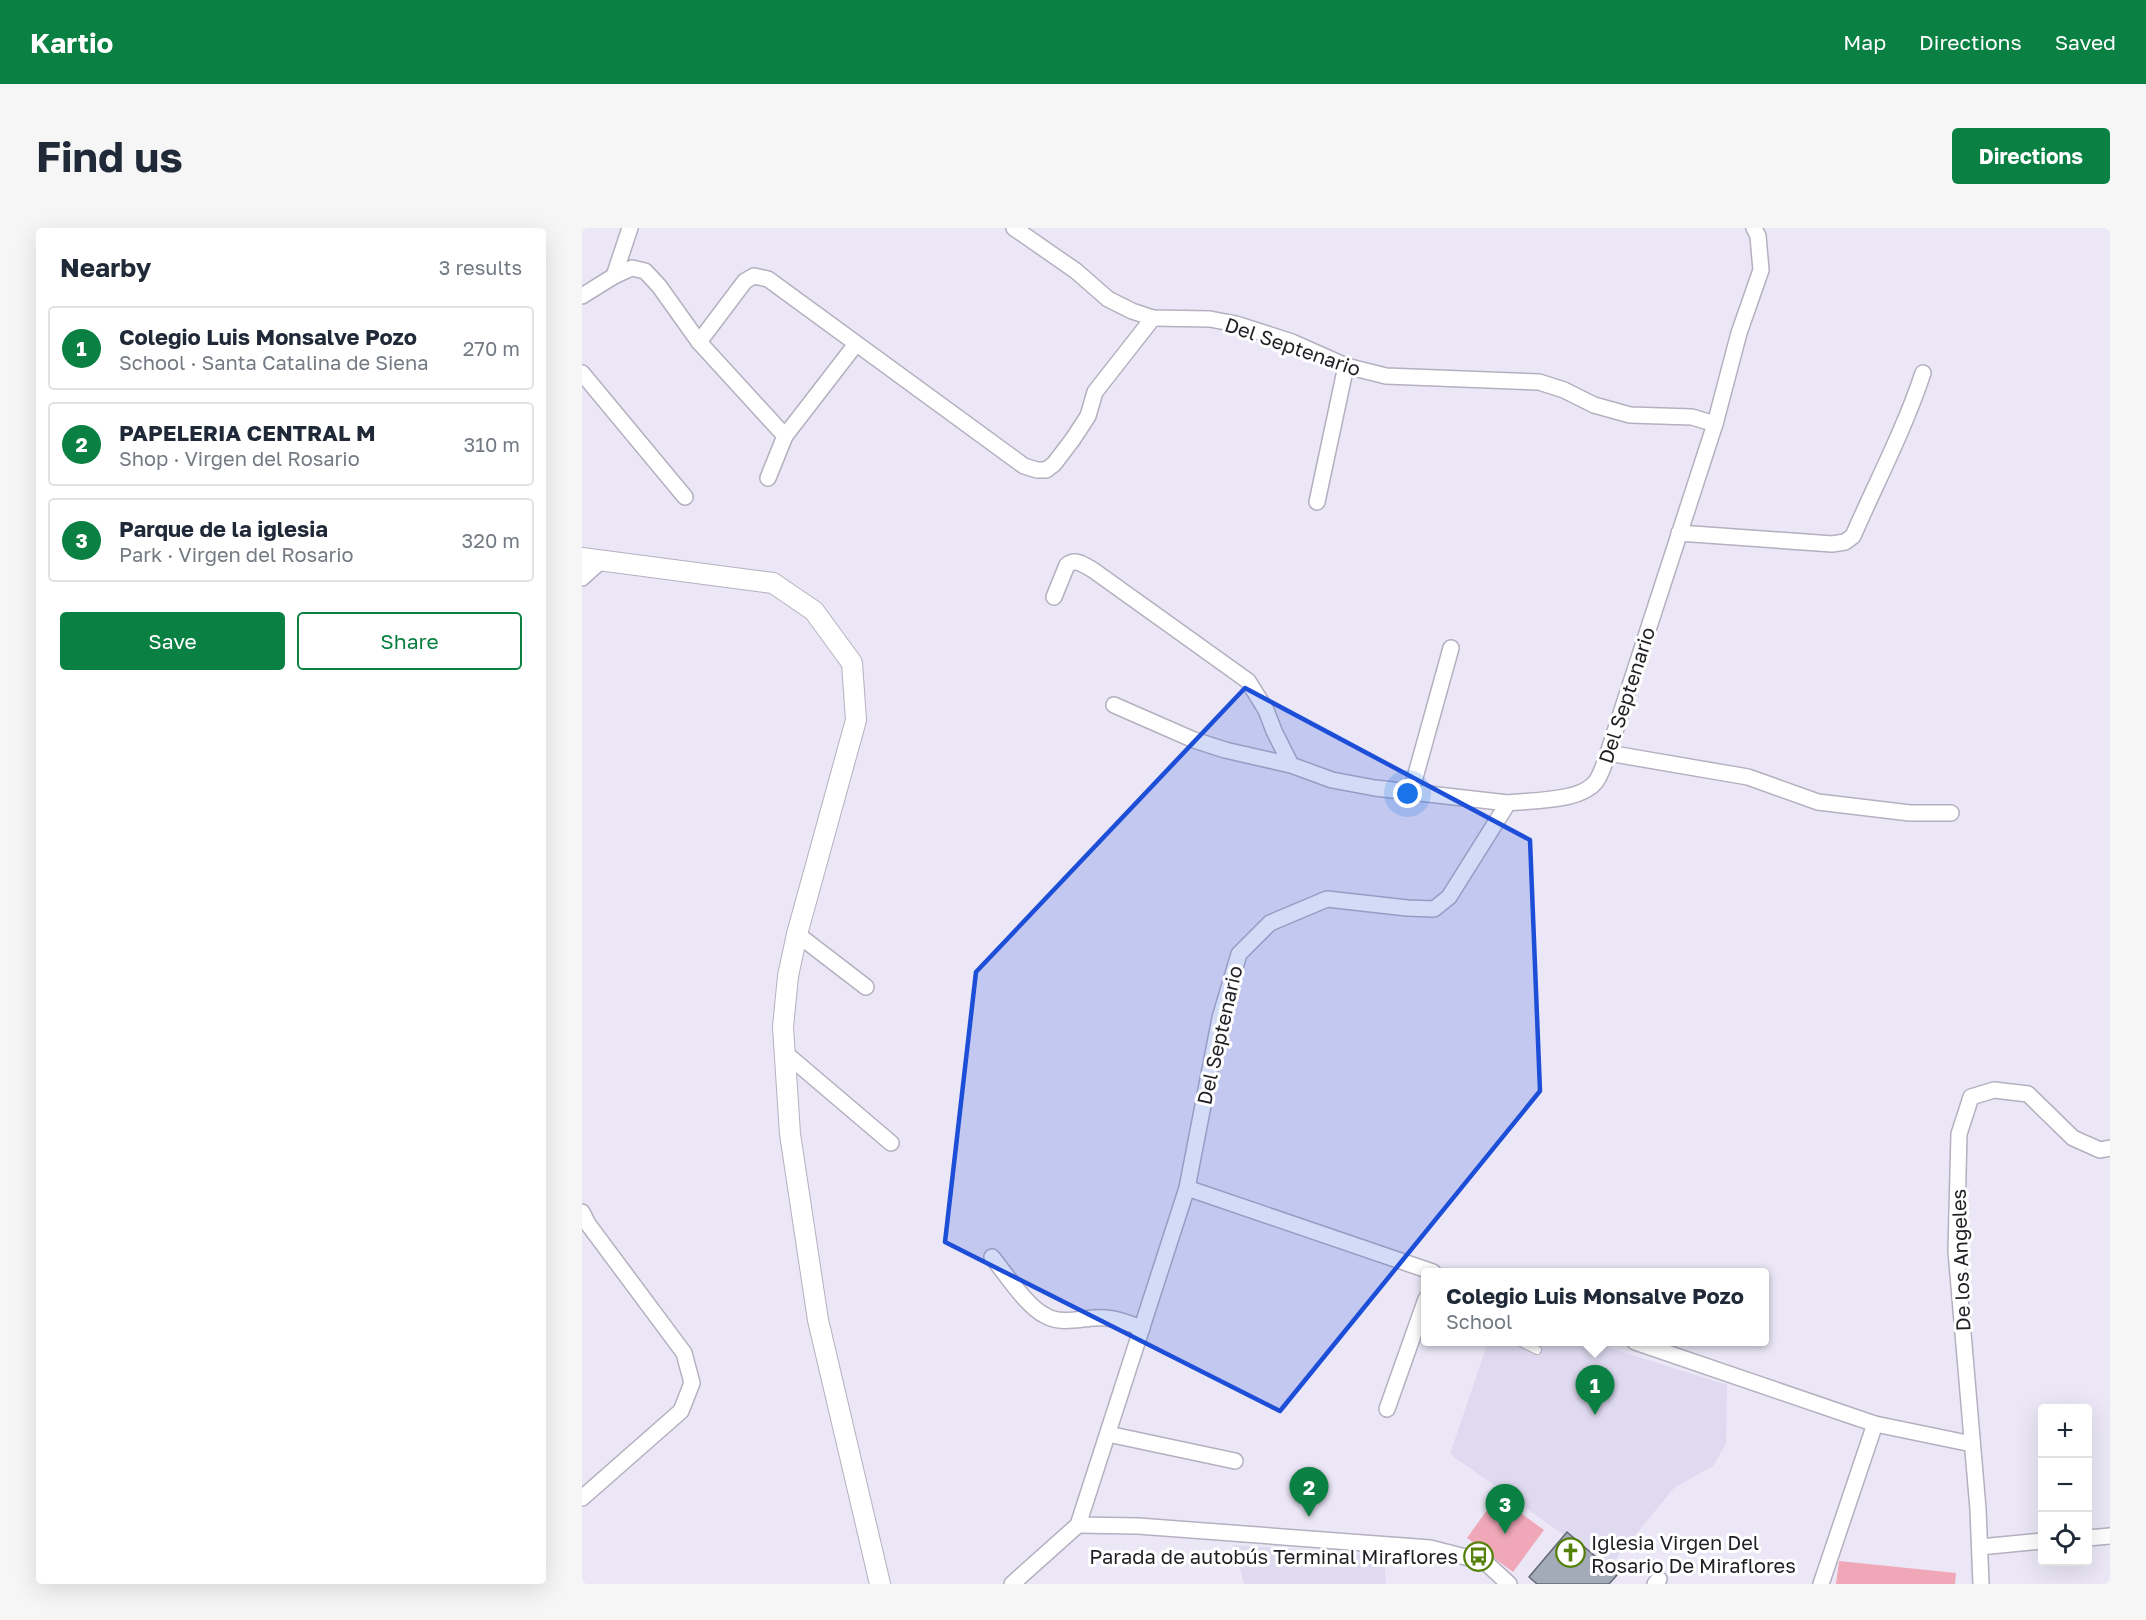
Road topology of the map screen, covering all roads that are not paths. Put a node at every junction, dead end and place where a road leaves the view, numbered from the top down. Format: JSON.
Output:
{"nodes":[{"id":1,"x":630,"y":228,"type":"edge"},
{"id":2,"x":1014,"y":228,"type":"edge"},
{"id":3,"x":1754,"y":228,"type":"edge"},
{"id":4,"x":614,"y":276,"type":"junction"},
{"id":5,"x":582,"y":297,"type":"edge"},
{"id":6,"x":1153,"y":318,"type":"junction"},
{"id":7,"x":699,"y":342,"type":"junction"},
{"id":8,"x":856,"y":344,"type":"junction"},
{"id":9,"x":1346,"y":366,"type":"junction"},
{"id":10,"x":582,"y":373,"type":"edge"},
{"id":11,"x":1923,"y":373,"type":"dead end"},
{"id":12,"x":1715,"y":424,"type":"junction"},
{"id":13,"x":785,"y":436,"type":"junction"},
{"id":14,"x":768,"y":478,"type":"dead end"},
{"id":15,"x":685,"y":497,"type":"dead end"},
{"id":16,"x":1317,"y":501,"type":"dead end"},
{"id":17,"x":1679,"y":533,"type":"junction"},
{"id":18,"x":582,"y":558,"type":"edge"},
{"id":19,"x":602,"y":560,"type":"junction"},
{"id":20,"x":582,"y":578,"type":"edge"},
{"id":21,"x":1054,"y":597,"type":"dead end"},
{"id":22,"x":1451,"y":648,"type":"dead end"},
{"id":23,"x":1114,"y":705,"type":"dead end"},
{"id":24,"x":1608,"y":753,"type":"junction"},
{"id":25,"x":1291,"y":765,"type":"junction"},
{"id":26,"x":1412,"y":792,"type":"junction"},
{"id":27,"x":1508,"y":803,"type":"junction"},
{"id":28,"x":1951,"y":813,"type":"dead end"},
{"id":29,"x":797,"y":934,"type":"junction"},
{"id":30,"x":866,"y":987,"type":"dead end"},
{"id":31,"x":784,"y":1052,"type":"junction"},
{"id":32,"x":891,"y":1143,"type":"dead end"},
{"id":33,"x":2110,"y":1148,"type":"edge"},
{"id":34,"x":1187,"y":1188,"type":"junction"},
{"id":35,"x":584,"y":1222,"type":"edge"},
{"id":36,"x":992,"y":1257,"type":"dead end"},
{"id":37,"x":1421,"y":1268,"type":"edge"},
{"id":38,"x":1421,"y":1311,"type":"edge"},
{"id":39,"x":1142,"y":1328,"type":"junction"},
{"id":40,"x":1530,"y":1346,"type":"edge"},
{"id":41,"x":1649,"y":1346,"type":"edge"},
{"id":42,"x":1537,"y":1350,"type":"dead end"},
{"id":43,"x":1387,"y":1409,"type":"dead end"},
{"id":44,"x":1875,"y":1424,"type":"junction"},
{"id":45,"x":1108,"y":1434,"type":"junction"},
{"id":46,"x":1972,"y":1444,"type":"junction"},
{"id":47,"x":1235,"y":1461,"type":"dead end"},
{"id":48,"x":582,"y":1498,"type":"edge"},
{"id":49,"x":1078,"y":1524,"type":"junction"},
{"id":50,"x":2110,"y":1536,"type":"edge"},
{"id":51,"x":2092,"y":1538,"type":"edge"},
{"id":52,"x":2038,"y":1541,"type":"edge"},
{"id":53,"x":1980,"y":1547,"type":"junction"},
{"id":54,"x":1021,"y":1581,"type":"edge"},
{"id":55,"x":880,"y":1584,"type":"edge"},
{"id":56,"x":1509,"y":1584,"type":"edge"},
{"id":57,"x":1821,"y":1584,"type":"edge"},
{"id":58,"x":1981,"y":1584,"type":"edge"}],
"edges":[{"from":1,"to":4,"type":"street"},
{"from":2,"to":6,"type":"street","name":"Del Septenario"},
{"from":3,"to":12,"type":"street"},
{"from":4,"to":5,"type":"street"},
{"from":4,"to":7,"type":"street"},
{"from":6,"to":8,"type":"street"},
{"from":6,"to":9,"type":"street","name":"Del Septenario"},
{"from":7,"to":8,"type":"street"},
{"from":7,"to":13,"type":"street"},
{"from":8,"to":13,"type":"street"},
{"from":9,"to":12,"type":"street","name":"Del Septenario"},
{"from":9,"to":16,"type":"street"},
{"from":10,"to":15,"type":"street"},
{"from":11,"to":17,"type":"street"},
{"from":12,"to":17,"type":"street","name":"Del Septenario"},
{"from":13,"to":14,"type":"street"},
{"from":17,"to":24,"type":"street","name":"Del Septenario"},
{"from":18,"to":19,"type":"street"},
{"from":19,"to":20,"type":"street"},
{"from":19,"to":29,"type":"street"},
{"from":21,"to":25,"type":"street"},
{"from":22,"to":26,"type":"street"},
{"from":23,"to":25,"type":"street"},
{"from":24,"to":27,"type":"street","name":"Del Septenario"},
{"from":24,"to":28,"type":"street"},
{"from":25,"to":26,"type":"street"},
{"from":26,"to":27,"type":"street"},
{"from":27,"to":34,"type":"street","name":"Del Septenario"},
{"from":29,"to":30,"type":"street"},
{"from":29,"to":31,"type":"street"},
{"from":31,"to":32,"type":"street"},
{"from":31,"to":55,"type":"street"},
{"from":33,"to":46,"type":"street","name":"De los Angeles"},
{"from":34,"to":37,"type":"street"},
{"from":34,"to":39,"type":"street","name":"Del Septenario"},
{"from":35,"to":48,"type":"street"},
{"from":36,"to":39,"type":"street"},
{"from":38,"to":43,"type":"street"},
{"from":39,"to":45,"type":"street","name":"Del Septenario"},
{"from":40,"to":42,"type":"lane"},
{"from":41,"to":44,"type":"street"},
{"from":44,"to":46,"type":"street"},
{"from":44,"to":57,"type":"street"},
{"from":45,"to":47,"type":"street"},
{"from":45,"to":49,"type":"street","name":"Del Septenario"},
{"from":46,"to":53,"type":"street","name":"De los Angeles"},
{"from":49,"to":54,"type":"street"},
{"from":49,"to":56,"type":"street"},
{"from":50,"to":51,"type":"street"},
{"from":52,"to":53,"type":"street"},
{"from":53,"to":58,"type":"street","name":"De los Angeles"}]}
